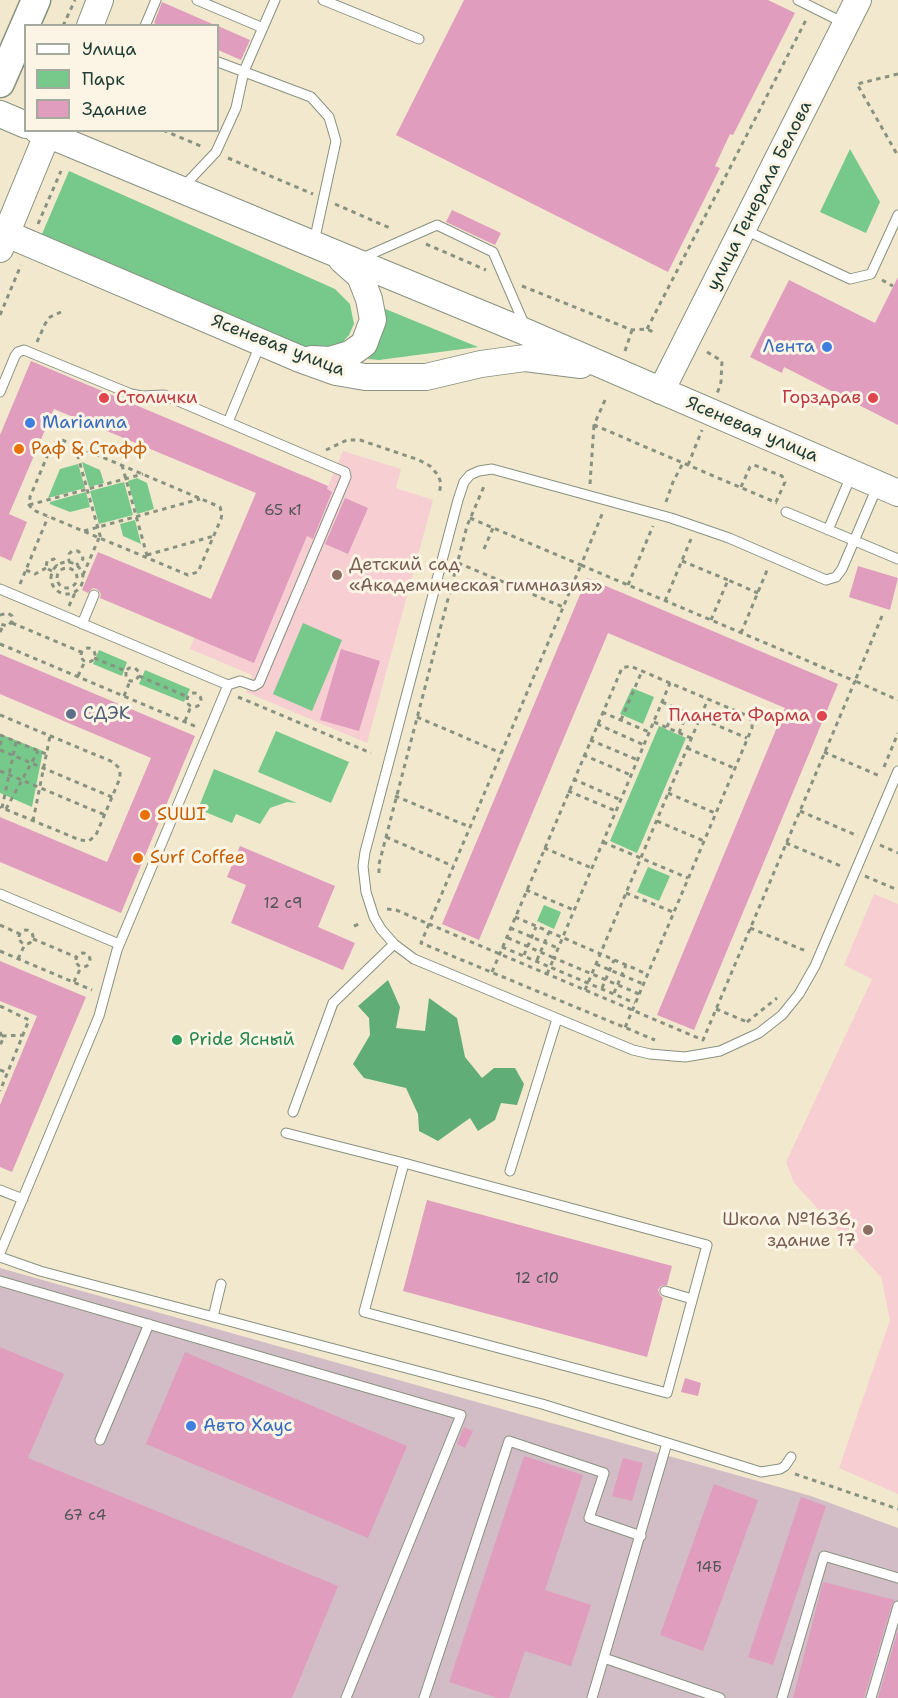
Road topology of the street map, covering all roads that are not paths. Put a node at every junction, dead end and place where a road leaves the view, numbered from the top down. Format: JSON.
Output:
{"nodes":[{"id":1,"x":36,"y":0,"type":"edge"},
{"id":2,"x":100,"y":0,"type":"edge"},
{"id":3,"x":156,"y":0,"type":"edge"},
{"id":4,"x":197,"y":0,"type":"edge"},
{"id":5,"x":275,"y":0,"type":"edge"},
{"id":6,"x":323,"y":0,"type":"edge"},
{"id":7,"x":798,"y":0,"type":"edge"},
{"id":8,"x":858,"y":0,"type":"edge"},
{"id":9,"x":26,"y":24,"type":"edge"},
{"id":10,"x":91,"y":24,"type":"edge"},
{"id":11,"x":146,"y":24,"type":"edge"},
{"id":12,"x":846,"y":24,"type":"junction"},
{"id":13,"x":24,"y":28,"type":"edge"},
{"id":14,"x":263,"y":28,"type":"junction"},
{"id":15,"x":419,"y":39,"type":"dead end"},
{"id":16,"x":219,"y":62,"type":"edge"},
{"id":17,"x":244,"y":71,"type":"junction"},
{"id":18,"x":0,"y":83,"type":"edge"},
{"id":19,"x":0,"y":114,"type":"edge"},
{"id":20,"x":24,"y":124,"type":"edge"},
{"id":21,"x":39,"y":132,"type":"edge"},
{"id":22,"x":45,"y":132,"type":"edge"},
{"id":23,"x":181,"y":190,"type":"junction"},
{"id":24,"x":898,"y":215,"type":"edge"},
{"id":25,"x":743,"y":229,"type":"junction"},
{"id":26,"x":2,"y":238,"type":"edge"},
{"id":27,"x":334,"y":253,"type":"junction"},
{"id":28,"x":528,"y":333,"type":"junction"},
{"id":29,"x":261,"y":343,"type":"junction"},
{"id":30,"x":300,"y":359,"type":"junction"},
{"id":31,"x":615,"y":361,"type":"junction"},
{"id":32,"x":662,"y":391,"type":"junction"},
{"id":33,"x":0,"y":392,"type":"edge"},
{"id":34,"x":228,"y":422,"type":"junction"},
{"id":35,"x":852,"y":473,"type":"junction"},
{"id":36,"x":888,"y":489,"type":"edge"},
{"id":37,"x":786,"y":512,"type":"road end"},
{"id":38,"x":828,"y":530,"type":"junction"},
{"id":39,"x":854,"y":541,"type":"junction"},
{"id":40,"x":898,"y":560,"type":"edge"},
{"id":41,"x":0,"y":589,"type":"edge"},
{"id":42,"x":94,"y":595,"type":"dead end"},
{"id":43,"x":82,"y":624,"type":"junction"},
{"id":44,"x":226,"y":688,"type":"junction"},
{"id":45,"x":898,"y":771,"type":"edge"},
{"id":46,"x":0,"y":894,"type":"edge"},
{"id":47,"x":119,"y":944,"type":"junction"},
{"id":48,"x":394,"y":944,"type":"junction"},
{"id":49,"x":557,"y":1019,"type":"junction"},
{"id":50,"x":293,"y":1112,"type":"dead end"},
{"id":51,"x":286,"y":1133,"type":"dead end"},
{"id":52,"x":404,"y":1163,"type":"junction"},
{"id":53,"x":510,"y":1171,"type":"dead end"},
{"id":54,"x":0,"y":1190,"type":"edge"},
{"id":55,"x":23,"y":1199,"type":"junction"},
{"id":56,"x":0,"y":1255,"type":"edge"},
{"id":57,"x":0,"y":1281,"type":"edge"},
{"id":58,"x":221,"y":1284,"type":"dead end"},
{"id":59,"x":665,"y":1291,"type":"dead end"},
{"id":60,"x":692,"y":1299,"type":"junction"},
{"id":61,"x":213,"y":1317,"type":"junction"},
{"id":62,"x":149,"y":1324,"type":"junction"},
{"id":63,"x":100,"y":1440,"type":"dead end"},
{"id":64,"x":667,"y":1443,"type":"junction"},
{"id":65,"x":790,"y":1457,"type":"dead end"},
{"id":66,"x":640,"y":1536,"type":"junction"},
{"id":67,"x":898,"y":1578,"type":"edge"},
{"id":68,"x":898,"y":1606,"type":"edge"},
{"id":69,"x":604,"y":1659,"type":"junction"},
{"id":70,"x":703,"y":1695,"type":"edge"},
{"id":71,"x":346,"y":1698,"type":"edge"},
{"id":72,"x":424,"y":1698,"type":"edge"},
{"id":73,"x":592,"y":1698,"type":"edge"},
{"id":74,"x":720,"y":1698,"type":"edge"},
{"id":75,"x":782,"y":1698,"type":"edge"},
{"id":76,"x":871,"y":1698,"type":"edge"}],
"edges":[{"from":1,"to":9,"type":"main road"},
{"from":2,"to":10,"type":"main road"},
{"from":3,"to":11,"type":"lane"},
{"from":4,"to":14,"type":"lane"},
{"from":5,"to":14,"type":"lane"},
{"from":6,"to":15,"type":"lane"},
{"from":7,"to":12,"type":"lane"},
{"from":8,"to":12,"type":"main road","name":"улица Генерала Белова"},
{"from":12,"to":25,"type":"main road","name":"улица Генерала Белова"},
{"from":13,"to":18,"type":"main road"},
{"from":14,"to":17,"type":"lane"},
{"from":16,"to":17,"type":"lane"},
{"from":17,"to":23,"type":"lane"},
{"from":17,"to":27,"type":"lane"},
{"from":19,"to":20,"type":"main road","name":"Ясеневая улица"},
{"from":21,"to":26,"type":"main road"},
{"from":22,"to":23,"type":"main road","name":"Ясеневая улица"},
{"from":23,"to":27,"type":"main road","name":"Ясеневая улица"},
{"from":24,"to":25,"type":"lane"},
{"from":25,"to":32,"type":"main road","name":"улица Генерала Белова"},
{"from":26,"to":29,"type":"main road","name":"Ясеневая улица"},
{"from":27,"to":28,"type":"main road","name":"Ясеневая улица"},
{"from":27,"to":28,"type":"lane"},
{"from":27,"to":30,"type":"main road"},
{"from":28,"to":31,"type":"main road","name":"Ясеневая улица"},
{"from":29,"to":30,"type":"main road","name":"Ясеневая улица"},
{"from":29,"to":34,"type":"lane"},
{"from":30,"to":31,"type":"main road","name":"Ясеневая улица"},
{"from":31,"to":32,"type":"main road","name":"Ясеневая улица"},
{"from":32,"to":35,"type":"main road","name":"Ясеневая улица"},
{"from":33,"to":34,"type":"lane"},
{"from":34,"to":44,"type":"lane"},
{"from":35,"to":36,"type":"main road","name":"Ясеневая улица"},
{"from":35,"to":38,"type":"lane"},
{"from":36,"to":39,"type":"lane"},
{"from":37,"to":38,"type":"lane"},
{"from":38,"to":39,"type":"lane"},
{"from":39,"to":40,"type":"lane"},
{"from":39,"to":48,"type":"lane"},
{"from":41,"to":43,"type":"lane"},
{"from":42,"to":43,"type":"lane"},
{"from":43,"to":44,"type":"lane"},
{"from":44,"to":47,"type":"lane"},
{"from":45,"to":49,"type":"lane"},
{"from":46,"to":47,"type":"lane"},
{"from":47,"to":55,"type":"lane"},
{"from":48,"to":49,"type":"lane"},
{"from":48,"to":50,"type":"lane"},
{"from":49,"to":53,"type":"lane"},
{"from":51,"to":52,"type":"lane"},
{"from":52,"to":60,"type":"lane"},
{"from":52,"to":60,"type":"lane"},
{"from":54,"to":55,"type":"lane"},
{"from":55,"to":56,"type":"lane"},
{"from":56,"to":61,"type":"lane"},
{"from":57,"to":62,"type":"lane"},
{"from":58,"to":61,"type":"lane"},
{"from":59,"to":60,"type":"lane"},
{"from":61,"to":64,"type":"lane"},
{"from":62,"to":63,"type":"lane"},
{"from":62,"to":71,"type":"lane"},
{"from":64,"to":65,"type":"lane"},
{"from":64,"to":66,"type":"lane"},
{"from":66,"to":69,"type":"lane"},
{"from":66,"to":72,"type":"lane"},
{"from":67,"to":75,"type":"lane"},
{"from":68,"to":76,"type":"lane"},
{"from":69,"to":70,"type":"lane"},
{"from":69,"to":73,"type":"lane"},
{"from":70,"to":74,"type":"lane"}]}
